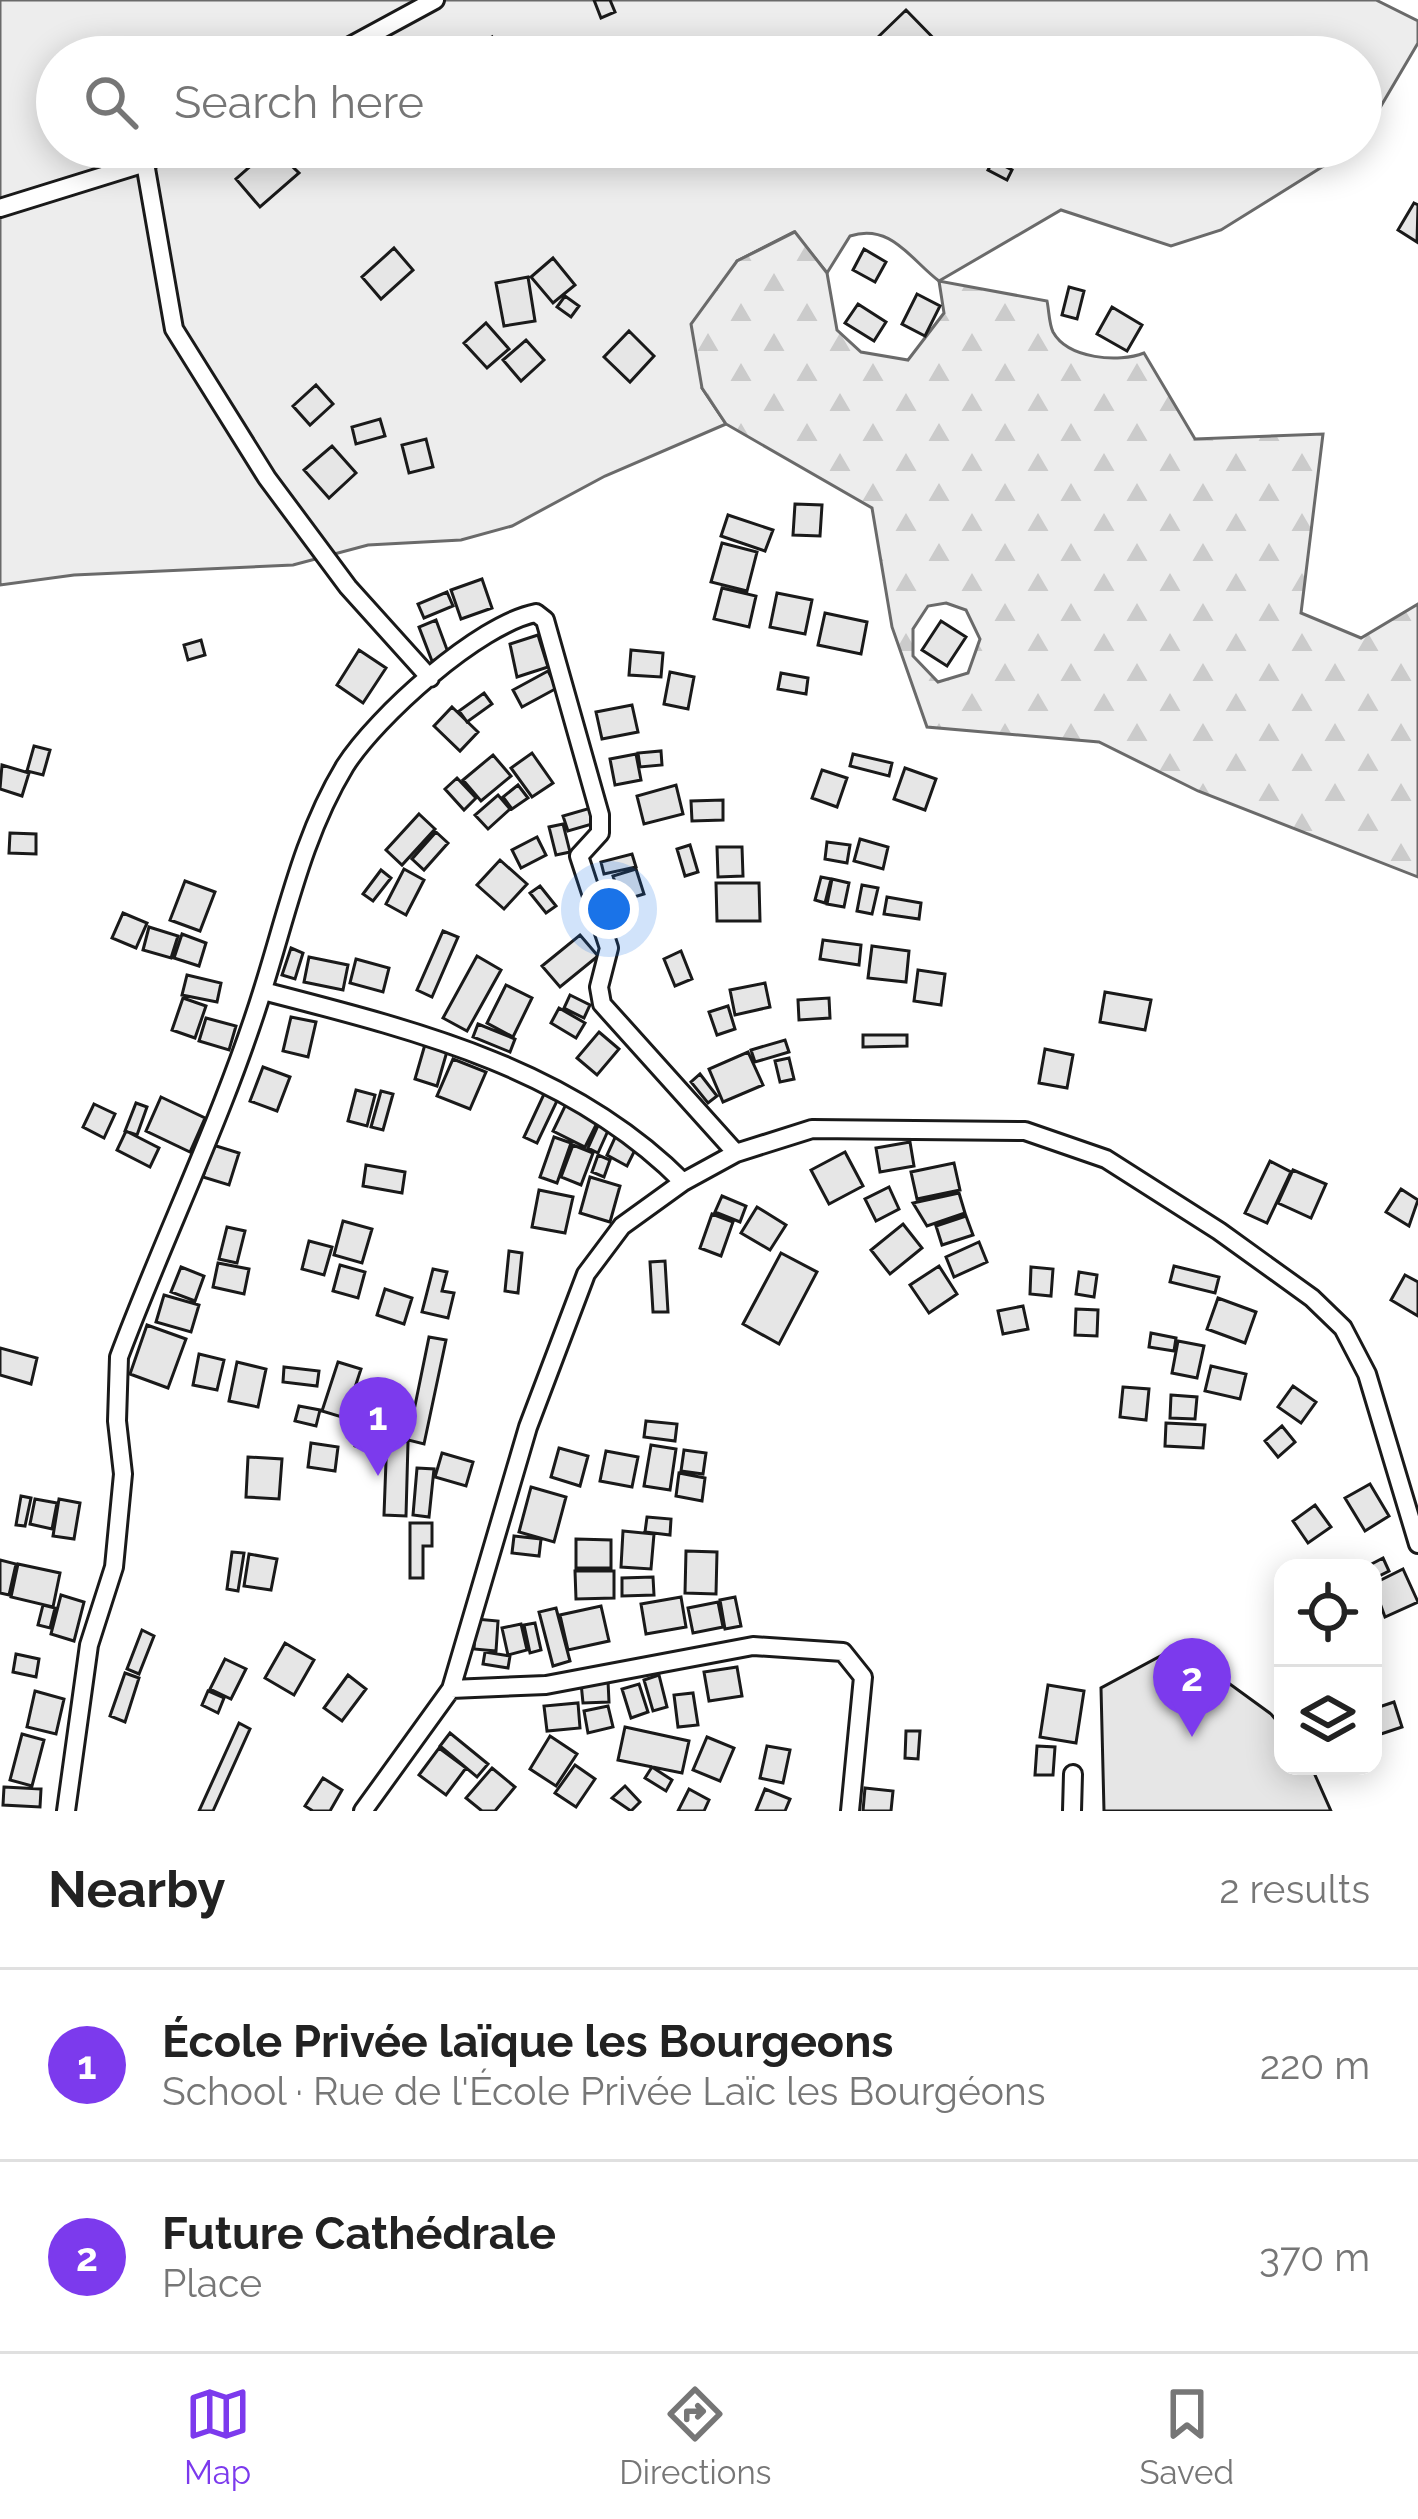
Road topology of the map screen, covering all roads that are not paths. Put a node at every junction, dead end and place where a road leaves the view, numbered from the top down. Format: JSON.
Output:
{"nodes":[{"id":1,"x":435,"y":0,"type":"edge"},
{"id":2,"x":369,"y":36,"type":"edge"},
{"id":3,"x":129,"y":168,"type":"edge"},
{"id":4,"x":146,"y":168,"type":"edge"},
{"id":5,"x":0,"y":208,"type":"edge"},
{"id":6,"x":430,"y":678,"type":"junction"},
{"id":7,"x":263,"y":991,"type":"junction"},
{"id":8,"x":736,"y":1153,"type":"junction"},
{"id":9,"x":683,"y":1182,"type":"junction"},
{"id":10,"x":1418,"y":1544,"type":"edge"},
{"id":11,"x":451,"y":1689,"type":"junction"},
{"id":12,"x":1073,"y":1774,"type":"dead end"},
{"id":13,"x":66,"y":1811,"type":"edge"},
{"id":14,"x":363,"y":1811,"type":"edge"},
{"id":15,"x":850,"y":1811,"type":"edge"},
{"id":16,"x":1072,"y":1811,"type":"edge"}],
"edges":[{"from":1,"to":2,"type":"street"},
{"from":3,"to":5,"type":"street"},
{"from":4,"to":6,"type":"street"},
{"from":6,"to":7,"type":"street"},
{"from":6,"to":8,"type":"street"},
{"from":7,"to":9,"type":"street"},
{"from":7,"to":13,"type":"street"},
{"from":8,"to":9,"type":"street"},
{"from":8,"to":10,"type":"street"},
{"from":9,"to":11,"type":"street"},
{"from":11,"to":14,"type":"street"},
{"from":11,"to":15,"type":"street"},
{"from":12,"to":16,"type":"street"}]}
